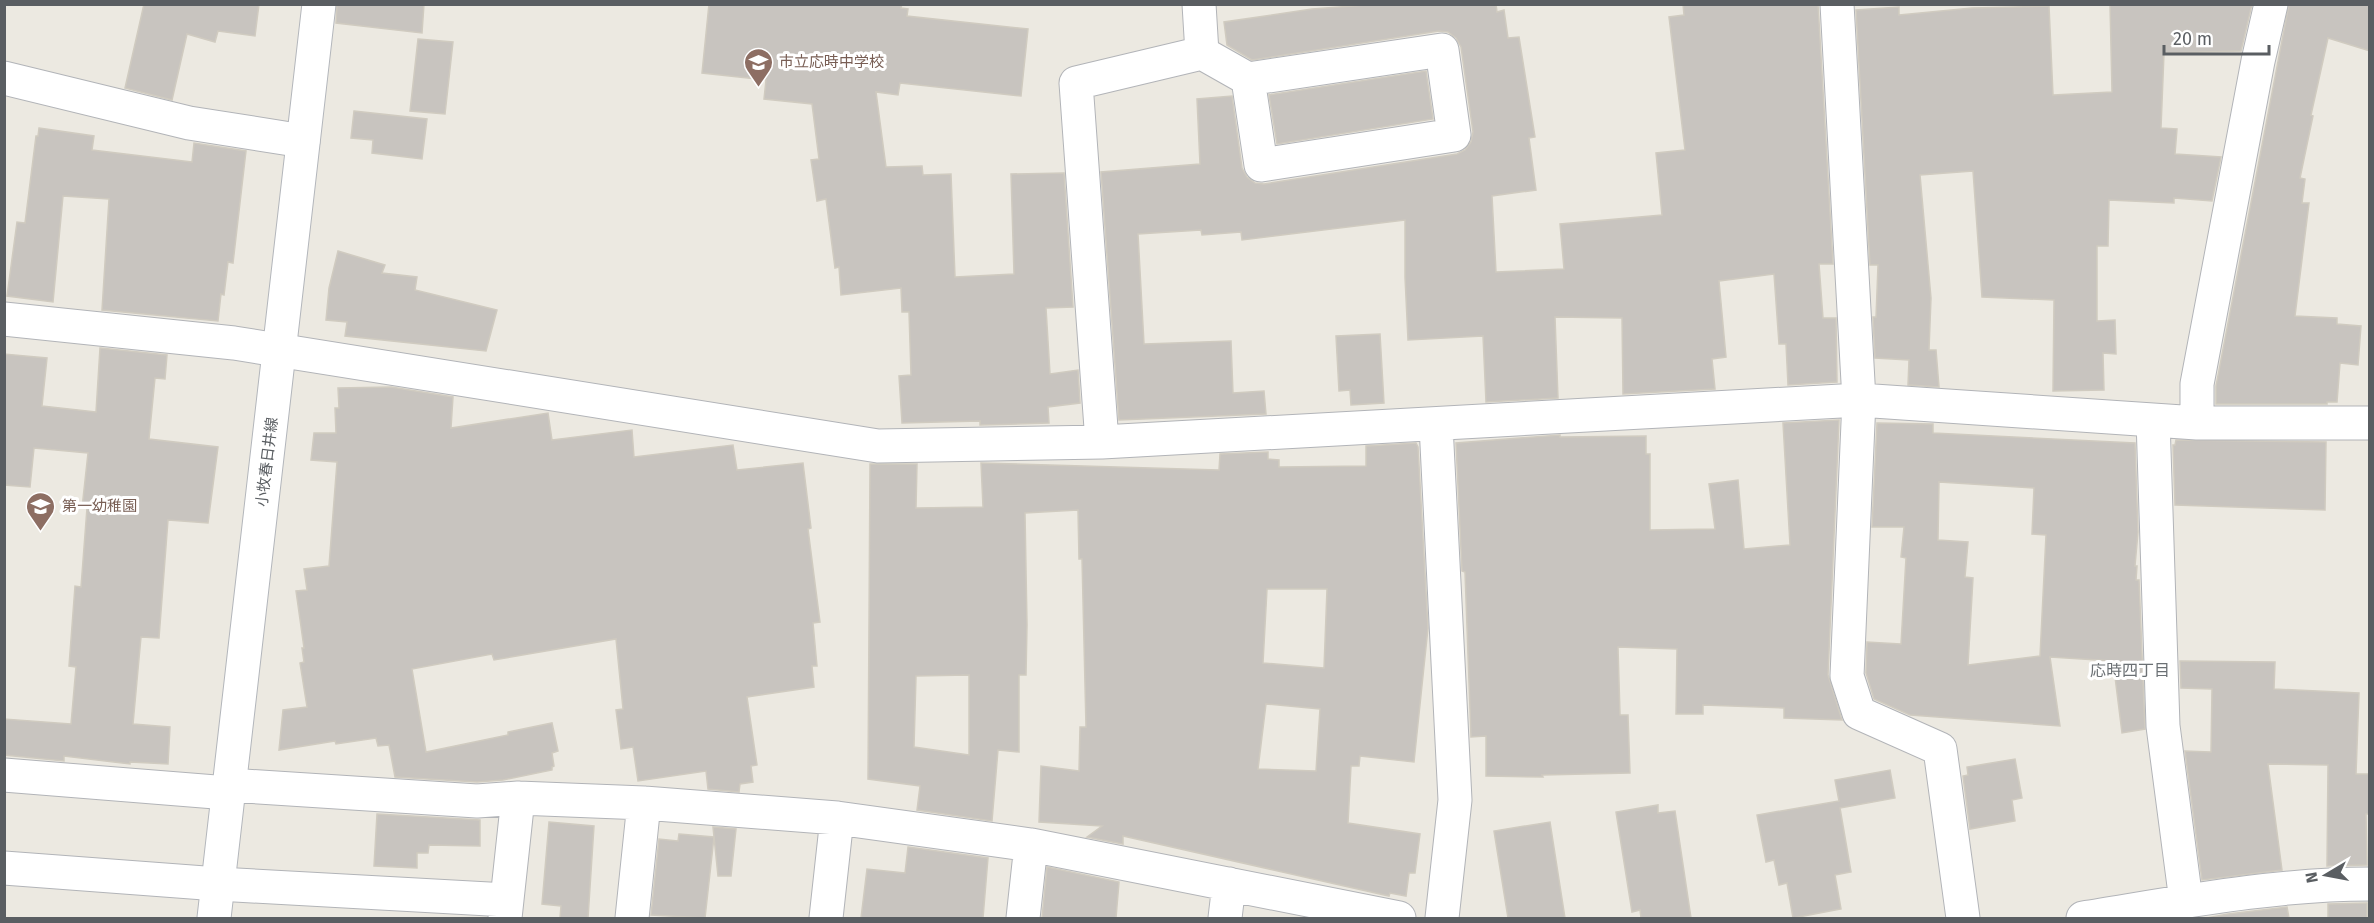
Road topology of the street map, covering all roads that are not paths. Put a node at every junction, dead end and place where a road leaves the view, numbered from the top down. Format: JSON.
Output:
{"nodes":[{"id":1,"x":319,"y":4,"type":"edge"},
{"id":2,"x":1199,"y":4,"type":"edge"},
{"id":3,"x":1837,"y":4,"type":"edge"},
{"id":4,"x":2271,"y":4,"type":"edge"},
{"id":5,"x":1202,"y":53,"type":"junction"},
{"id":6,"x":4,"y":78,"type":"edge"},
{"id":7,"x":1248,"y":79,"type":"junction"},
{"id":8,"x":303,"y":141,"type":"junction"},
{"id":9,"x":4,"y":319,"type":"edge"},
{"id":10,"x":280,"y":352,"type":"junction"},
{"id":11,"x":1859,"y":400,"type":"junction"},
{"id":12,"x":2152,"y":420,"type":"junction"},
{"id":13,"x":2197,"y":423,"type":"junction"},
{"id":14,"x":2370,"y":423,"type":"edge"},
{"id":15,"x":1436,"y":425,"type":"junction"},
{"id":16,"x":1102,"y":442,"type":"junction"},
{"id":17,"x":4,"y":775,"type":"edge"},
{"id":18,"x":229,"y":789,"type":"junction"},
{"id":19,"x":518,"y":798,"type":"junction"},
{"id":20,"x":644,"y":803,"type":"junction"},
{"id":21,"x":837,"y":818,"type":"junction"},
{"id":22,"x":1031,"y":845,"type":"junction"},
{"id":23,"x":4,"y":868,"type":"edge"},
{"id":24,"x":218,"y":884,"type":"junction"},
{"id":25,"x":1229,"y":884,"type":"junction"},
{"id":26,"x":2370,"y":884,"type":"edge"},
{"id":27,"x":2186,"y":901,"type":"junction"},
{"id":28,"x":506,"y":909,"type":"edge"},
{"id":29,"x":214,"y":918,"type":"edge"},
{"id":30,"x":632,"y":918,"type":"edge"},
{"id":31,"x":826,"y":918,"type":"edge"},
{"id":32,"x":1023,"y":918,"type":"edge"},
{"id":33,"x":1225,"y":918,"type":"edge"},
{"id":34,"x":1399,"y":918,"type":"edge"},
{"id":35,"x":1442,"y":918,"type":"edge"},
{"id":36,"x":1963,"y":918,"type":"edge"},
{"id":37,"x":2083,"y":918,"type":"edge"}],
"edges":[{"from":1,"to":8,"type":"street","name":"小牧春日井線"},
{"from":2,"to":5,"type":"street"},
{"from":3,"to":11,"type":"street"},
{"from":4,"to":13,"type":"street"},
{"from":5,"to":7,"type":"street"},
{"from":5,"to":16,"type":"street"},
{"from":6,"to":8,"type":"street"},
{"from":7,"to":7,"type":"street"},
{"from":8,"to":10,"type":"street","name":"小牧春日井線"},
{"from":9,"to":10,"type":"street"},
{"from":10,"to":16,"type":"street"},
{"from":10,"to":18,"type":"street","name":"小牧春日井線"},
{"from":11,"to":12,"type":"street"},
{"from":11,"to":15,"type":"street"},
{"from":11,"to":36,"type":"street"},
{"from":12,"to":13,"type":"street"},
{"from":12,"to":27,"type":"street"},
{"from":13,"to":14,"type":"street"},
{"from":15,"to":16,"type":"street"},
{"from":15,"to":35,"type":"street"},
{"from":17,"to":18,"type":"street"},
{"from":18,"to":19,"type":"street"},
{"from":18,"to":24,"type":"street","name":"小牧春日井線"},
{"from":19,"to":20,"type":"street"},
{"from":19,"to":28,"type":"street"},
{"from":20,"to":21,"type":"street"},
{"from":20,"to":30,"type":"street"},
{"from":21,"to":22,"type":"street"},
{"from":21,"to":31,"type":"street"},
{"from":22,"to":25,"type":"street"},
{"from":22,"to":32,"type":"street"},
{"from":23,"to":24,"type":"street"},
{"from":24,"to":28,"type":"street"},
{"from":24,"to":29,"type":"street","name":"小牧春日井線"},
{"from":25,"to":33,"type":"street"},
{"from":25,"to":34,"type":"street"},
{"from":26,"to":27,"type":"street"},
{"from":27,"to":37,"type":"street"}]}
